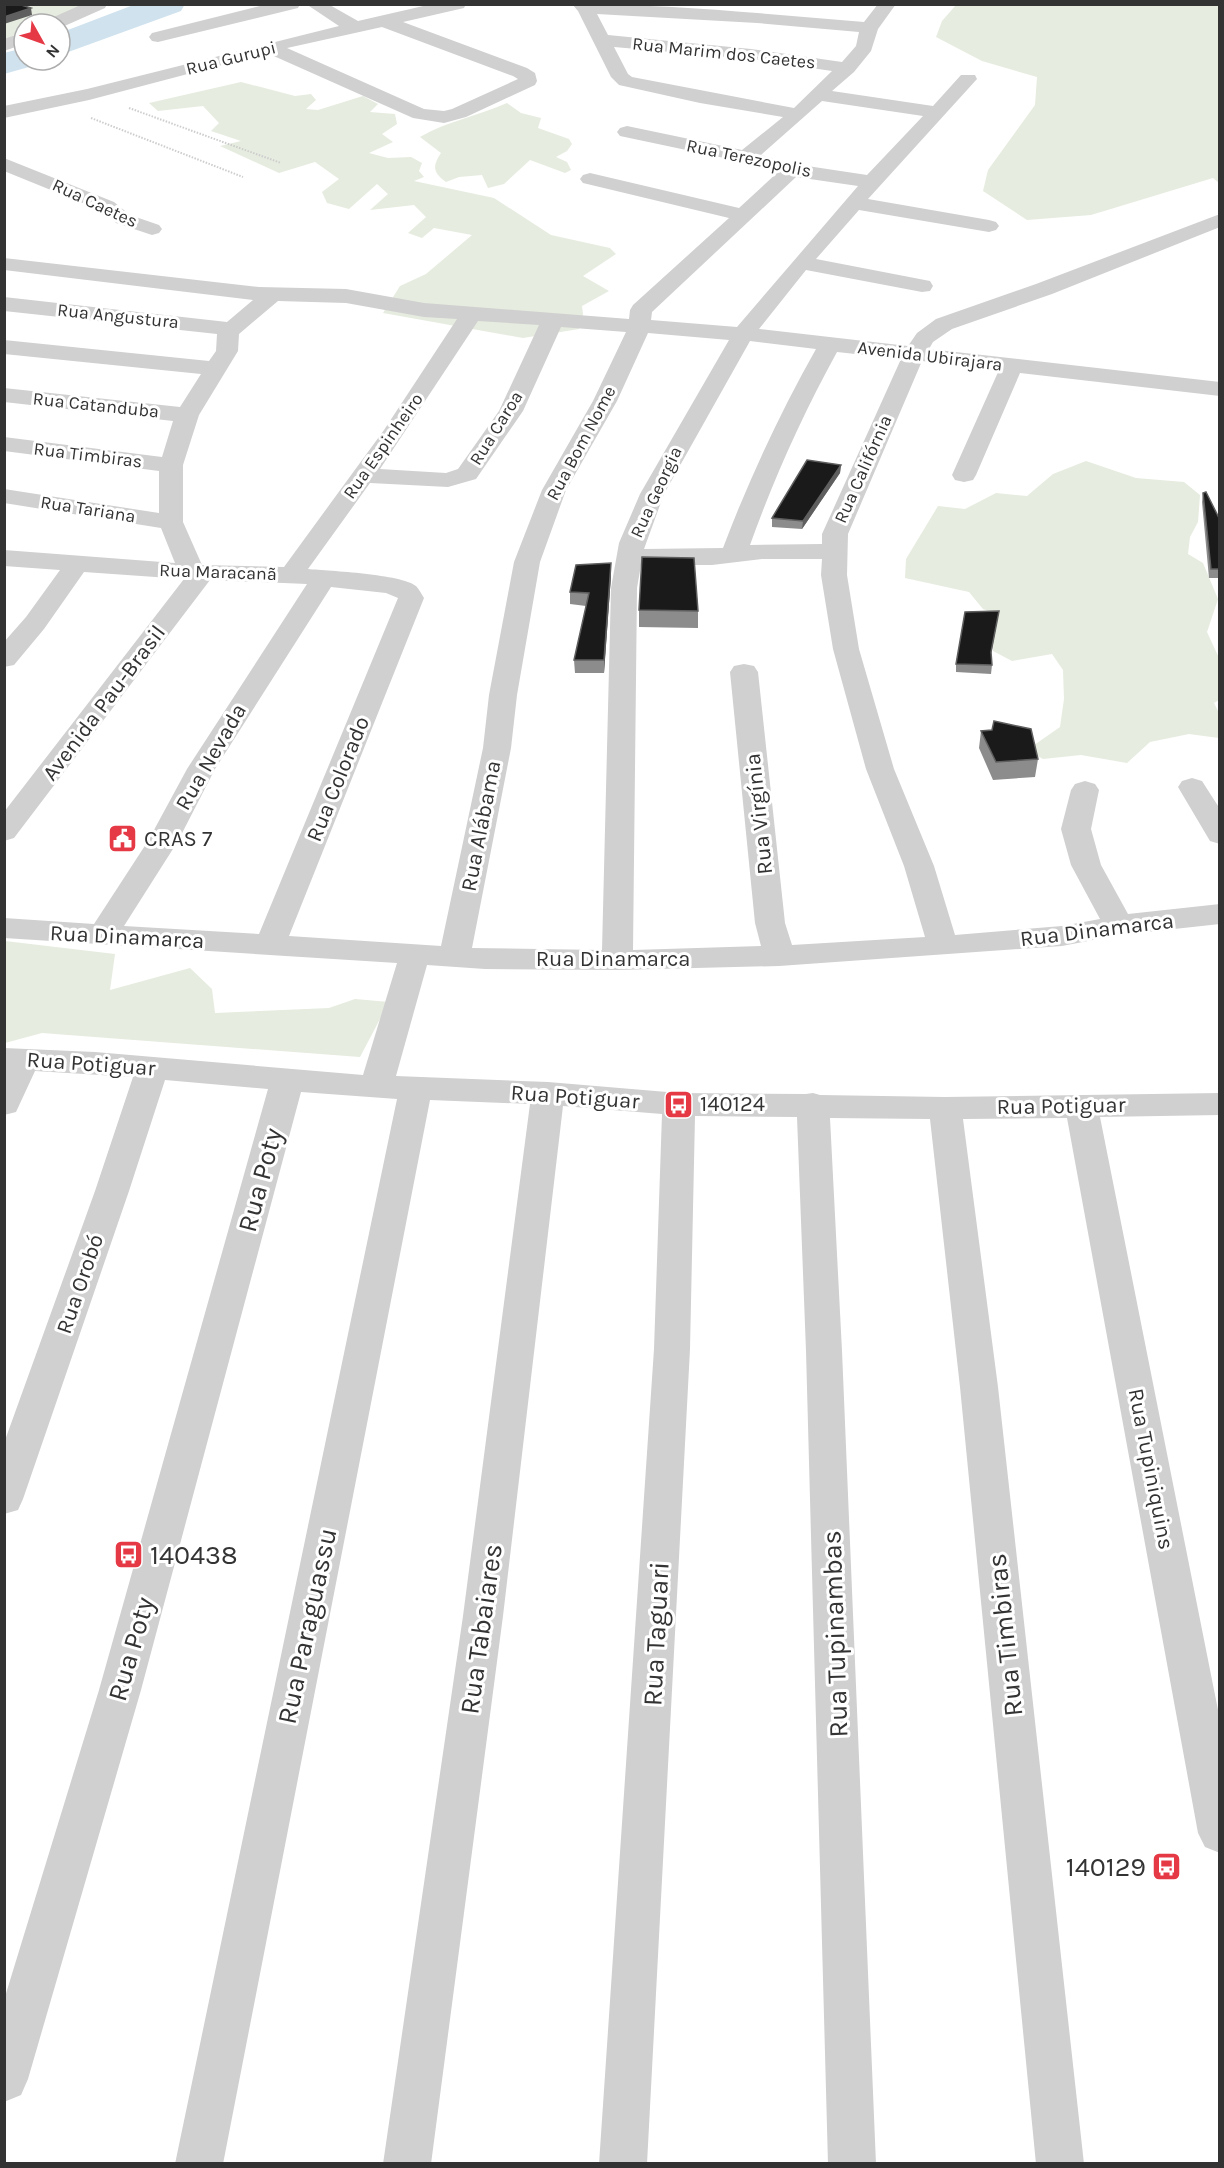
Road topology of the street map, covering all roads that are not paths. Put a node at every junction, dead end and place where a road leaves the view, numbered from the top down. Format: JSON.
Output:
{"nodes":[{"id":1,"x":99,"y":4,"type":"edge"},
{"id":2,"x":292,"y":4,"type":"edge"},
{"id":3,"x":314,"y":4,"type":"edge"},
{"id":4,"x":458,"y":4,"type":"edge"},
{"id":5,"x":888,"y":4,"type":"edge"},
{"id":6,"x":583,"y":6,"type":"edge"},
{"id":7,"x":72,"y":16,"type":"edge"},
{"id":8,"x":384,"y":21,"type":"junction"},
{"id":9,"x":356,"y":28,"type":"junction"},
{"id":10,"x":869,"y":28,"type":"junction"},
{"id":11,"x":158,"y":37,"type":"dead end"},
{"id":12,"x":601,"y":40,"type":"junction"},
{"id":13,"x":269,"y":47,"type":"junction"},
{"id":14,"x":847,"y":68,"type":"junction"},
{"id":15,"x":968,"y":80,"type":"dead end"},
{"id":16,"x":819,"y":95,"type":"junction"},
{"id":17,"x":4,"y":112,"type":"edge"},
{"id":18,"x":936,"y":112,"type":"junction"},
{"id":19,"x":798,"y":114,"type":"junction"},
{"id":20,"x":627,"y":132,"type":"dead end"},
{"id":21,"x":746,"y":157,"type":"junction"},
{"id":22,"x":4,"y":164,"type":"edge"},
{"id":23,"x":792,"y":170,"type":"junction"},
{"id":24,"x":590,"y":179,"type":"dead end"},
{"id":25,"x":872,"y":182,"type":"junction"},
{"id":26,"x":855,"y":203,"type":"junction"},
{"id":27,"x":744,"y":215,"type":"junction"},
{"id":28,"x":1220,"y":220,"type":"edge"},
{"id":29,"x":989,"y":226,"type":"dead end"},
{"id":30,"x":152,"y":229,"type":"dead end"},
{"id":31,"x":801,"y":263,"type":"junction"},
{"id":32,"x":4,"y":264,"type":"edge"},
{"id":33,"x":922,"y":286,"type":"dead end"},
{"id":34,"x":273,"y":294,"type":"junction"},
{"id":35,"x":4,"y":304,"type":"edge"},
{"id":36,"x":471,"y":314,"type":"junction"},
{"id":37,"x":553,"y":320,"type":"junction"},
{"id":38,"x":640,"y":326,"type":"junction"},
{"id":39,"x":231,"y":329,"type":"junction"},
{"id":40,"x":743,"y":334,"type":"junction"},
{"id":41,"x":830,"y":344,"type":"junction"},
{"id":42,"x":4,"y":347,"type":"edge"},
{"id":43,"x":914,"y":355,"type":"junction"},
{"id":44,"x":1012,"y":366,"type":"junction"},
{"id":45,"x":216,"y":369,"type":"junction"},
{"id":46,"x":1220,"y":389,"type":"edge"},
{"id":47,"x":4,"y":395,"type":"edge"},
{"id":48,"x":187,"y":415,"type":"junction"},
{"id":49,"x":4,"y":444,"type":"edge"},
{"id":50,"x":171,"y":465,"type":"junction"},
{"id":51,"x":364,"y":475,"type":"junction"},
{"id":52,"x":964,"y":475,"type":"dead end"},
{"id":53,"x":4,"y":496,"type":"edge"},
{"id":54,"x":171,"y":522,"type":"junction"},
{"id":55,"x":835,"y":552,"type":"junction"},
{"id":56,"x":734,"y":553,"type":"junction"},
{"id":57,"x":630,"y":557,"type":"junction"},
{"id":58,"x":4,"y":558,"type":"edge"},
{"id":59,"x":77,"y":564,"type":"junction"},
{"id":60,"x":197,"y":573,"type":"junction"},
{"id":61,"x":291,"y":575,"type":"junction"},
{"id":62,"x":323,"y":579,"type":"junction"},
{"id":63,"x":406,"y":613,"type":"joint"},
{"id":64,"x":4,"y":659,"type":"edge"},
{"id":65,"x":744,"y":672,"type":"dead end"},
{"id":66,"x":503,"y":695,"type":"joint"},
{"id":67,"x":1192,"y":787,"type":"dead end"},
{"id":68,"x":1085,"y":790,"type":"dead end"},
{"id":69,"x":4,"y":832,"type":"edge"},
{"id":70,"x":1220,"y":835,"type":"edge"},
{"id":71,"x":1220,"y":915,"type":"edge"},
{"id":72,"x":1119,"y":925,"type":"junction"},
{"id":73,"x":4,"y":928,"type":"edge"},
{"id":74,"x":102,"y":936,"type":"junction"},
{"id":75,"x":270,"y":945,"type":"junction"},
{"id":76,"x":943,"y":946,"type":"junction"},
{"id":77,"x":415,"y":954,"type":"junction"},
{"id":78,"x":455,"y":956,"type":"junction"},
{"id":79,"x":779,"y":956,"type":"junction"},
{"id":80,"x":617,"y":960,"type":"junction"},
{"id":81,"x":14,"y":1059,"type":"edge"},
{"id":82,"x":152,"y":1068,"type":"junction"},
{"id":83,"x":288,"y":1078,"type":"junction"},
{"id":84,"x":375,"y":1087,"type":"junction"},
{"id":85,"x":416,"y":1089,"type":"junction"},
{"id":86,"x":548,"y":1093,"type":"junction"},
{"id":87,"x":4,"y":1104,"type":"edge"},
{"id":88,"x":679,"y":1104,"type":"junction"},
{"id":89,"x":813,"y":1104,"type":"junction"},
{"id":90,"x":1081,"y":1105,"type":"junction"},
{"id":91,"x":945,"y":1108,"type":"junction"},
{"id":92,"x":1218,"y":1110,"type":"edge"},
{"id":93,"x":4,"y":1499,"type":"edge"},
{"id":94,"x":1220,"y":1833,"type":"edge"},
{"id":95,"x":4,"y":2079,"type":"edge"},
{"id":96,"x":199,"y":2163,"type":"edge"},
{"id":97,"x":407,"y":2163,"type":"edge"},
{"id":98,"x":623,"y":2163,"type":"edge"},
{"id":99,"x":852,"y":2163,"type":"edge"},
{"id":100,"x":1060,"y":2163,"type":"edge"}],
"edges":[{"from":1,"to":7,"type":"street"},
{"from":2,"to":11,"type":"street"},
{"from":3,"to":9,"type":"street"},
{"from":4,"to":8,"type":"street","name":"Rua Gurupi"},
{"from":5,"to":10,"type":"street"},
{"from":6,"to":10,"type":"street"},
{"from":6,"to":12,"type":"street"},
{"from":8,"to":9,"type":"street","name":"Rua Gurupi"},
{"from":8,"to":13,"type":"street"},
{"from":9,"to":13,"type":"street","name":"Rua Gurupi"},
{"from":10,"to":14,"type":"street"},
{"from":12,"to":14,"type":"street","name":"Rua Marim dos Caetes"},
{"from":12,"to":19,"type":"street"},
{"from":13,"to":17,"type":"street","name":"Rua Gurupi"},
{"from":14,"to":16,"type":"street"},
{"from":15,"to":18,"type":"street","name":"Rua Georgia"},
{"from":16,"to":18,"type":"street"},
{"from":16,"to":19,"type":"street"},
{"from":18,"to":25,"type":"street","name":"Rua Georgia"},
{"from":19,"to":21,"type":"street"},
{"from":20,"to":21,"type":"street","name":"Rua Terezopolis"},
{"from":21,"to":23,"type":"street","name":"Rua Terezopolis"},
{"from":22,"to":30,"type":"street","name":"Rua Caetes"},
{"from":23,"to":25,"type":"street","name":"Rua Terezopolis"},
{"from":23,"to":27,"type":"street","name":"Rua Bom Nome"},
{"from":24,"to":27,"type":"street"},
{"from":25,"to":26,"type":"street","name":"Rua Georgia"},
{"from":26,"to":29,"type":"street"},
{"from":26,"to":31,"type":"street","name":"Rua Georgia"},
{"from":27,"to":38,"type":"street","name":"Rua Bom Nome"},
{"from":28,"to":43,"type":"street","name":"Rua Califórnia"},
{"from":31,"to":33,"type":"street"},
{"from":31,"to":40,"type":"street","name":"Rua Georgia"},
{"from":32,"to":34,"type":"street","name":"Avenida Ubirajara"},
{"from":34,"to":36,"type":"street","name":"Avenida Ubirajara"},
{"from":34,"to":39,"type":"street"},
{"from":35,"to":39,"type":"street","name":"Rua Angustura"},
{"from":36,"to":37,"type":"street","name":"Avenida Ubirajara"},
{"from":36,"to":51,"type":"street","name":"Rua Espinheiro"},
{"from":37,"to":38,"type":"street","name":"Avenida Ubirajara"},
{"from":37,"to":51,"type":"street","name":"Rua Caroa"},
{"from":38,"to":40,"type":"street","name":"Avenida Ubirajara"},
{"from":38,"to":66,"type":"street","name":"Rua Bom Nome"},
{"from":39,"to":45,"type":"street"},
{"from":40,"to":41,"type":"street","name":"Avenida Ubirajara"},
{"from":40,"to":57,"type":"street","name":"Rua Georgia"},
{"from":41,"to":43,"type":"street","name":"Avenida Ubirajara"},
{"from":41,"to":56,"type":"street"},
{"from":42,"to":45,"type":"street","name":"Rua Angustura"},
{"from":43,"to":44,"type":"street","name":"Avenida Ubirajara"},
{"from":43,"to":55,"type":"street","name":"Rua Califórnia"},
{"from":44,"to":46,"type":"street","name":"Avenida Ubirajara"},
{"from":44,"to":52,"type":"street"},
{"from":45,"to":48,"type":"street"},
{"from":47,"to":48,"type":"street","name":"Rua Catanduba"},
{"from":48,"to":50,"type":"street"},
{"from":49,"to":50,"type":"street","name":"Rua Timbiras"},
{"from":50,"to":54,"type":"street"},
{"from":51,"to":61,"type":"street","name":"Rua Espinheiro"},
{"from":53,"to":54,"type":"street","name":"Rua Tariana"},
{"from":54,"to":60,"type":"street"},
{"from":55,"to":56,"type":"street"},
{"from":55,"to":76,"type":"street","name":"Rua Califórnia"},
{"from":56,"to":57,"type":"street"},
{"from":57,"to":80,"type":"street","name":"Rua Georgia"},
{"from":58,"to":59,"type":"street","name":"Rua Maracanã"},
{"from":59,"to":60,"type":"street","name":"Rua Maracanã"},
{"from":59,"to":64,"type":"street"},
{"from":60,"to":61,"type":"street","name":"Rua Maracanã"},
{"from":60,"to":69,"type":"street","name":"Avenida Pau-Brasil"},
{"from":61,"to":62,"type":"street","name":"Rua Maracanã"},
{"from":62,"to":63,"type":"street","name":"Rua Maracanã"},
{"from":62,"to":74,"type":"street","name":"Rua Nevada"},
{"from":63,"to":75,"type":"street","name":"Rua Colorado"},
{"from":65,"to":79,"type":"street","name":"Rua Virgínia"},
{"from":66,"to":78,"type":"street","name":"Rua Alábama"},
{"from":67,"to":70,"type":"street"},
{"from":68,"to":72,"type":"street"},
{"from":71,"to":72,"type":"street","name":"Rua Dinamarca"},
{"from":72,"to":76,"type":"street","name":"Rua Dinamarca"},
{"from":73,"to":74,"type":"street","name":"Rua Dinamarca"},
{"from":74,"to":75,"type":"street","name":"Rua Dinamarca"},
{"from":75,"to":77,"type":"street","name":"Rua Dinamarca"},
{"from":76,"to":79,"type":"street","name":"Rua Dinamarca"},
{"from":77,"to":78,"type":"street","name":"Rua Dinamarca"},
{"from":77,"to":84,"type":"street"},
{"from":78,"to":80,"type":"street","name":"Rua Dinamarca"},
{"from":79,"to":80,"type":"street","name":"Rua Dinamarca"},
{"from":81,"to":82,"type":"street","name":"Rua Potiguar"},
{"from":81,"to":87,"type":"street"},
{"from":82,"to":83,"type":"street","name":"Rua Potiguar"},
{"from":82,"to":93,"type":"street","name":"Rua Orobó"},
{"from":83,"to":84,"type":"street","name":"Rua Potiguar"},
{"from":83,"to":95,"type":"street","name":"Rua Poty"},
{"from":84,"to":85,"type":"street","name":"Rua Potiguar"},
{"from":85,"to":86,"type":"street","name":"Rua Potiguar"},
{"from":85,"to":96,"type":"street","name":"Rua Paraguassu"},
{"from":86,"to":88,"type":"street","name":"Rua Potiguar"},
{"from":86,"to":97,"type":"street","name":"Rua Tabaiares"},
{"from":88,"to":89,"type":"street","name":"Rua Potiguar"},
{"from":88,"to":98,"type":"street","name":"Rua Taguari"},
{"from":89,"to":91,"type":"street","name":"Rua Potiguar"},
{"from":89,"to":99,"type":"street","name":"Rua Tupinambas"},
{"from":90,"to":91,"type":"street","name":"Rua Potiguar"},
{"from":90,"to":92,"type":"street","name":"Rua Potiguar"},
{"from":90,"to":94,"type":"street","name":"Rua Tupiniquins"},
{"from":91,"to":100,"type":"street","name":"Rua Timbiras"}]}
